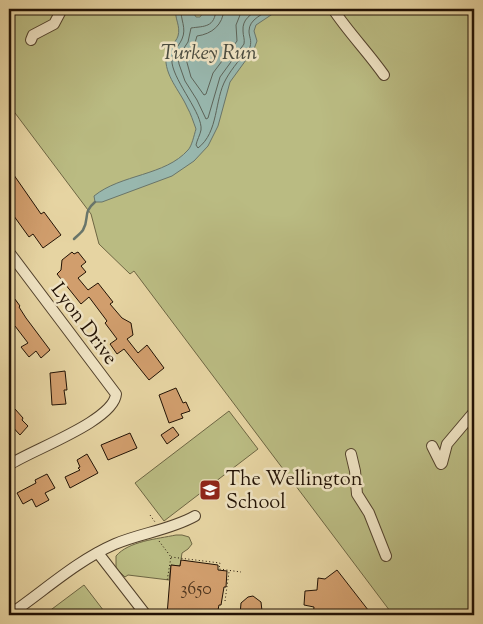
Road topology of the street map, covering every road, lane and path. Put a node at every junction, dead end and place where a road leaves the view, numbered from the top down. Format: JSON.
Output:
{"nodes":[{"id":1,"x":62,"y":9,"type":"edge"},
{"id":2,"x":333,"y":9,"type":"edge"},
{"id":3,"x":31,"y":40,"type":"dead end"},
{"id":4,"x":384,"y":75,"type":"dead end"},
{"id":5,"x":9,"y":252,"type":"edge"},
{"id":6,"x":474,"y":412,"type":"edge"},
{"id":7,"x":432,"y":446,"type":"dead end"},
{"id":8,"x":351,"y":454,"type":"dead end"},
{"id":9,"x":9,"y":465,"type":"edge"},
{"id":10,"x":150,"y":515,"type":"dead end"},
{"id":11,"x":195,"y":516,"type":"dead end"},
{"id":12,"x":156,"y":526,"type":"dead end"},
{"id":13,"x":159,"y":539,"type":"dead end"},
{"id":14,"x":98,"y":553,"type":"junction"},
{"id":15,"x":386,"y":556,"type":"dead end"},
{"id":16,"x":170,"y":557,"type":"junction"},
{"id":17,"x":229,"y":570,"type":"junction"},
{"id":18,"x":241,"y":572,"type":"dead end"},
{"id":19,"x":168,"y":581,"type":"dead end"},
{"id":20,"x":226,"y":601,"type":"dead end"},
{"id":21,"x":9,"y":615,"type":"edge"},
{"id":22,"x":146,"y":615,"type":"edge"}],
"edges":[{"from":1,"to":3,"type":"street"},
{"from":2,"to":4,"type":"street"},
{"from":5,"to":9,"type":"street","name":"Lyon Drive"},
{"from":6,"to":7,"type":"street"},
{"from":8,"to":15,"type":"street"},
{"from":10,"to":12,"type":"path"},
{"from":11,"to":14,"type":"street"},
{"from":13,"to":16,"type":"path"},
{"from":14,"to":21,"type":"street"},
{"from":14,"to":22,"type":"street"},
{"from":16,"to":17,"type":"path"},
{"from":16,"to":19,"type":"path"},
{"from":17,"to":18,"type":"path"},
{"from":17,"to":20,"type":"path"}]}
